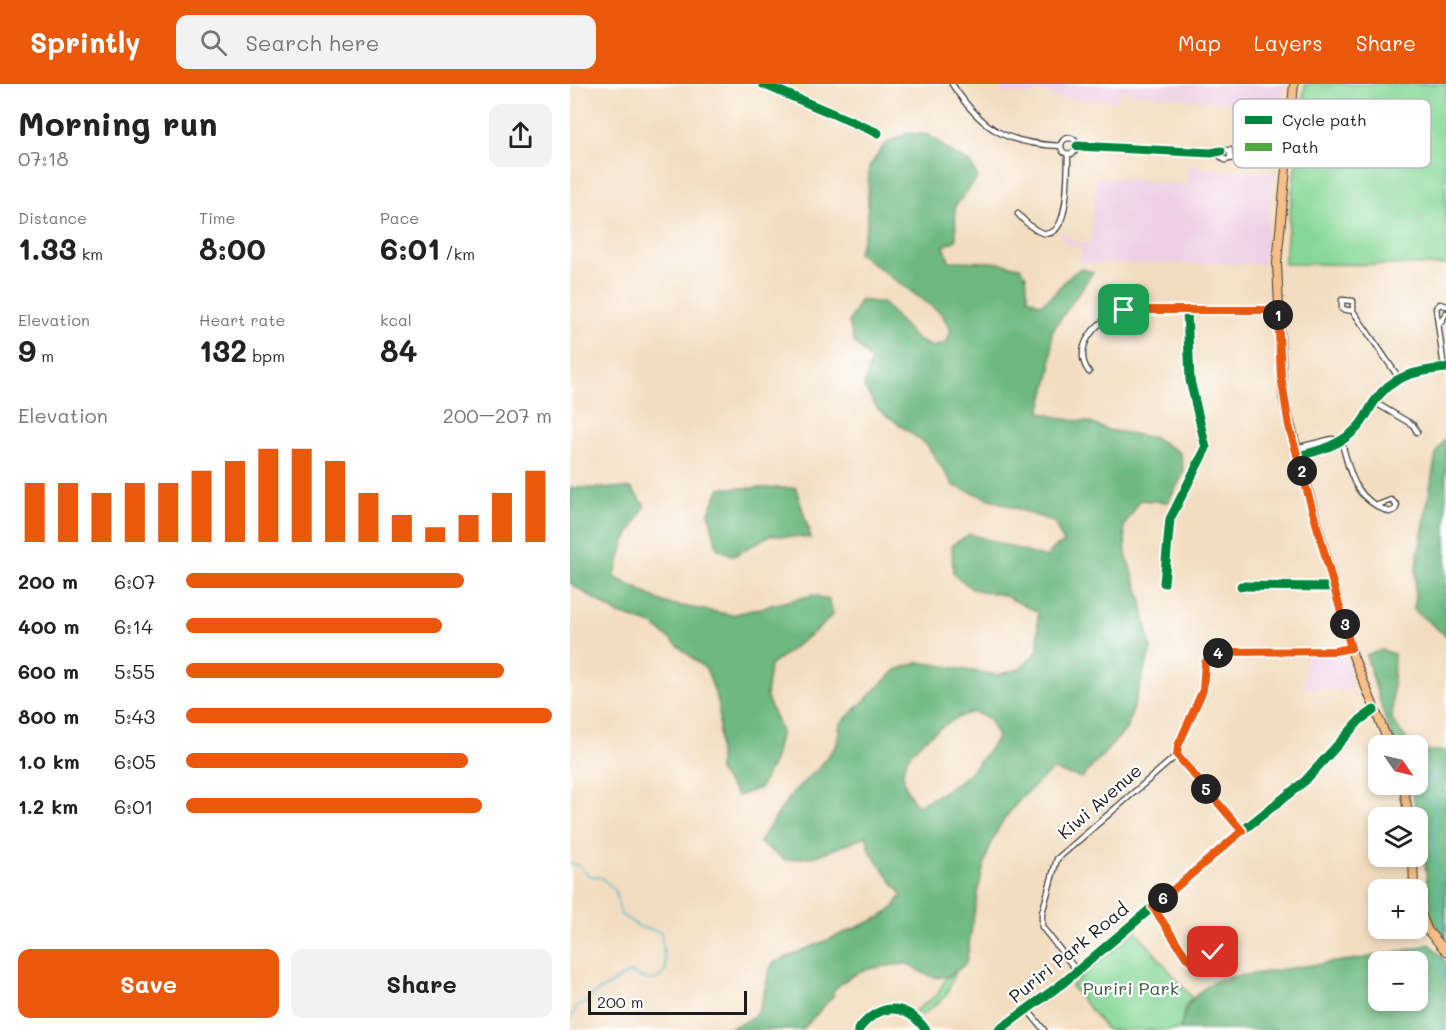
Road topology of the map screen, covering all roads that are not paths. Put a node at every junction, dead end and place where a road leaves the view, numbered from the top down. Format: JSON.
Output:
{"nodes":[{"id":1,"x":763,"y":84,"type":"edge"},
{"id":2,"x":954,"y":84,"type":"edge"},
{"id":3,"x":1294,"y":84,"type":"edge"},
{"id":4,"x":1293,"y":99,"type":"edge"},
{"id":5,"x":878,"y":133,"type":"dead end"},
{"id":6,"x":1062,"y":146,"type":"junction"},
{"id":7,"x":1077,"y":146,"type":"junction"},
{"id":8,"x":1221,"y":151,"type":"junction"},
{"id":9,"x":1231,"y":151,"type":"joint"},
{"id":10,"x":1211,"y":153,"type":"junction"},
{"id":11,"x":1068,"y":154,"type":"junction"},
{"id":12,"x":1221,"y":158,"type":"junction"},
{"id":13,"x":1230,"y":158,"type":"junction"},
{"id":14,"x":1233,"y":158,"type":"edge"},
{"id":15,"x":1286,"y":168,"type":"edge"},
{"id":16,"x":1018,"y":214,"type":"dead end"},
{"id":17,"x":1446,"y":306,"type":"edge"},
{"id":18,"x":1187,"y":310,"type":"junction"},
{"id":19,"x":1278,"y":310,"type":"junction"},
{"id":20,"x":1353,"y":311,"type":"dead end"},
{"id":21,"x":1446,"y":313,"type":"edge"},
{"id":22,"x":1440,"y":323,"type":"junction"},
{"id":23,"x":1445,"y":368,"type":"edge"},
{"id":24,"x":1089,"y":372,"type":"dead end"},
{"id":25,"x":1399,"y":378,"type":"junction"},
{"id":26,"x":1374,"y":402,"type":"junction"},
{"id":27,"x":1417,"y":432,"type":"dead end"},
{"id":28,"x":1340,"y":440,"type":"junction"},
{"id":29,"x":1297,"y":452,"type":"junction"},
{"id":30,"x":1378,"y":505,"type":"dead end"},
{"id":31,"x":1164,"y":583,"type":"dead end"},
{"id":32,"x":1241,"y":586,"type":"dead end"},
{"id":33,"x":1334,"y":587,"type":"junction"},
{"id":34,"x":1351,"y":648,"type":"junction"},
{"id":35,"x":1374,"y":710,"type":"junction"},
{"id":36,"x":1385,"y":735,"type":"edge"},
{"id":37,"x":1177,"y":755,"type":"junction"},
{"id":38,"x":1242,"y":831,"type":"junction"},
{"id":39,"x":1153,"y":907,"type":"junction"},
{"id":40,"x":1428,"y":931,"type":"edge"},
{"id":41,"x":1446,"y":951,"type":"edge"},
{"id":42,"x":1213,"y":952,"type":"dead end"},
{"id":43,"x":1077,"y":971,"type":"junction"},
{"id":44,"x":1027,"y":1009,"type":"junction"},
{"id":45,"x":858,"y":1030,"type":"edge"},
{"id":46,"x":926,"y":1030,"type":"edge"},
{"id":47,"x":999,"y":1030,"type":"edge"},
{"id":48,"x":1044,"y":1030,"type":"edge"}],
"edges":[{"from":1,"to":5,"type":"street"},
{"from":2,"to":6,"type":"street"},
{"from":3,"to":4,"type":"main road"},
{"from":6,"to":7,"type":"street"},
{"from":6,"to":11,"type":"street"},
{"from":7,"to":10,"type":"street"},
{"from":7,"to":11,"type":"street"},
{"from":8,"to":9,"type":"street"},
{"from":8,"to":10,"type":"street"},
{"from":8,"to":12,"type":"street"},
{"from":9,"to":13,"type":"street"},
{"from":10,"to":12,"type":"street"},
{"from":11,"to":16,"type":"street"},
{"from":12,"to":13,"type":"street"},
{"from":13,"to":14,"type":"street"},
{"from":15,"to":19,"type":"main road"},
{"from":17,"to":22,"type":"street"},
{"from":18,"to":19,"type":"street"},
{"from":18,"to":24,"type":"street"},
{"from":18,"to":31,"type":"street"},
{"from":19,"to":29,"type":"main road"},
{"from":20,"to":25,"type":"street"},
{"from":21,"to":22,"type":"street"},
{"from":22,"to":23,"type":"street"},
{"from":23,"to":25,"type":"street"},
{"from":25,"to":26,"type":"street"},
{"from":26,"to":27,"type":"street"},
{"from":26,"to":28,"type":"street"},
{"from":28,"to":29,"type":"street"},
{"from":28,"to":30,"type":"street"},
{"from":29,"to":33,"type":"main road"},
{"from":32,"to":33,"type":"street"},
{"from":33,"to":34,"type":"main road"},
{"from":34,"to":35,"type":"main road"},
{"from":34,"to":37,"type":"street"},
{"from":35,"to":36,"type":"main road"},
{"from":35,"to":38,"type":"street","name":"Puriri Park Road"},
{"from":37,"to":38,"type":"street"},
{"from":37,"to":43,"type":"street","name":"Kiwi Avenue"},
{"from":38,"to":39,"type":"street","name":"Puriri Park Road"},
{"from":39,"to":42,"type":"street"},
{"from":39,"to":43,"type":"street","name":"Puriri Park Road"},
{"from":40,"to":41,"type":"main road"},
{"from":43,"to":44,"type":"street","name":"Puriri Park Road"},
{"from":44,"to":47,"type":"street","name":"Puriri Park Road"},
{"from":44,"to":48,"type":"street"},
{"from":45,"to":46,"type":"street"}]}
